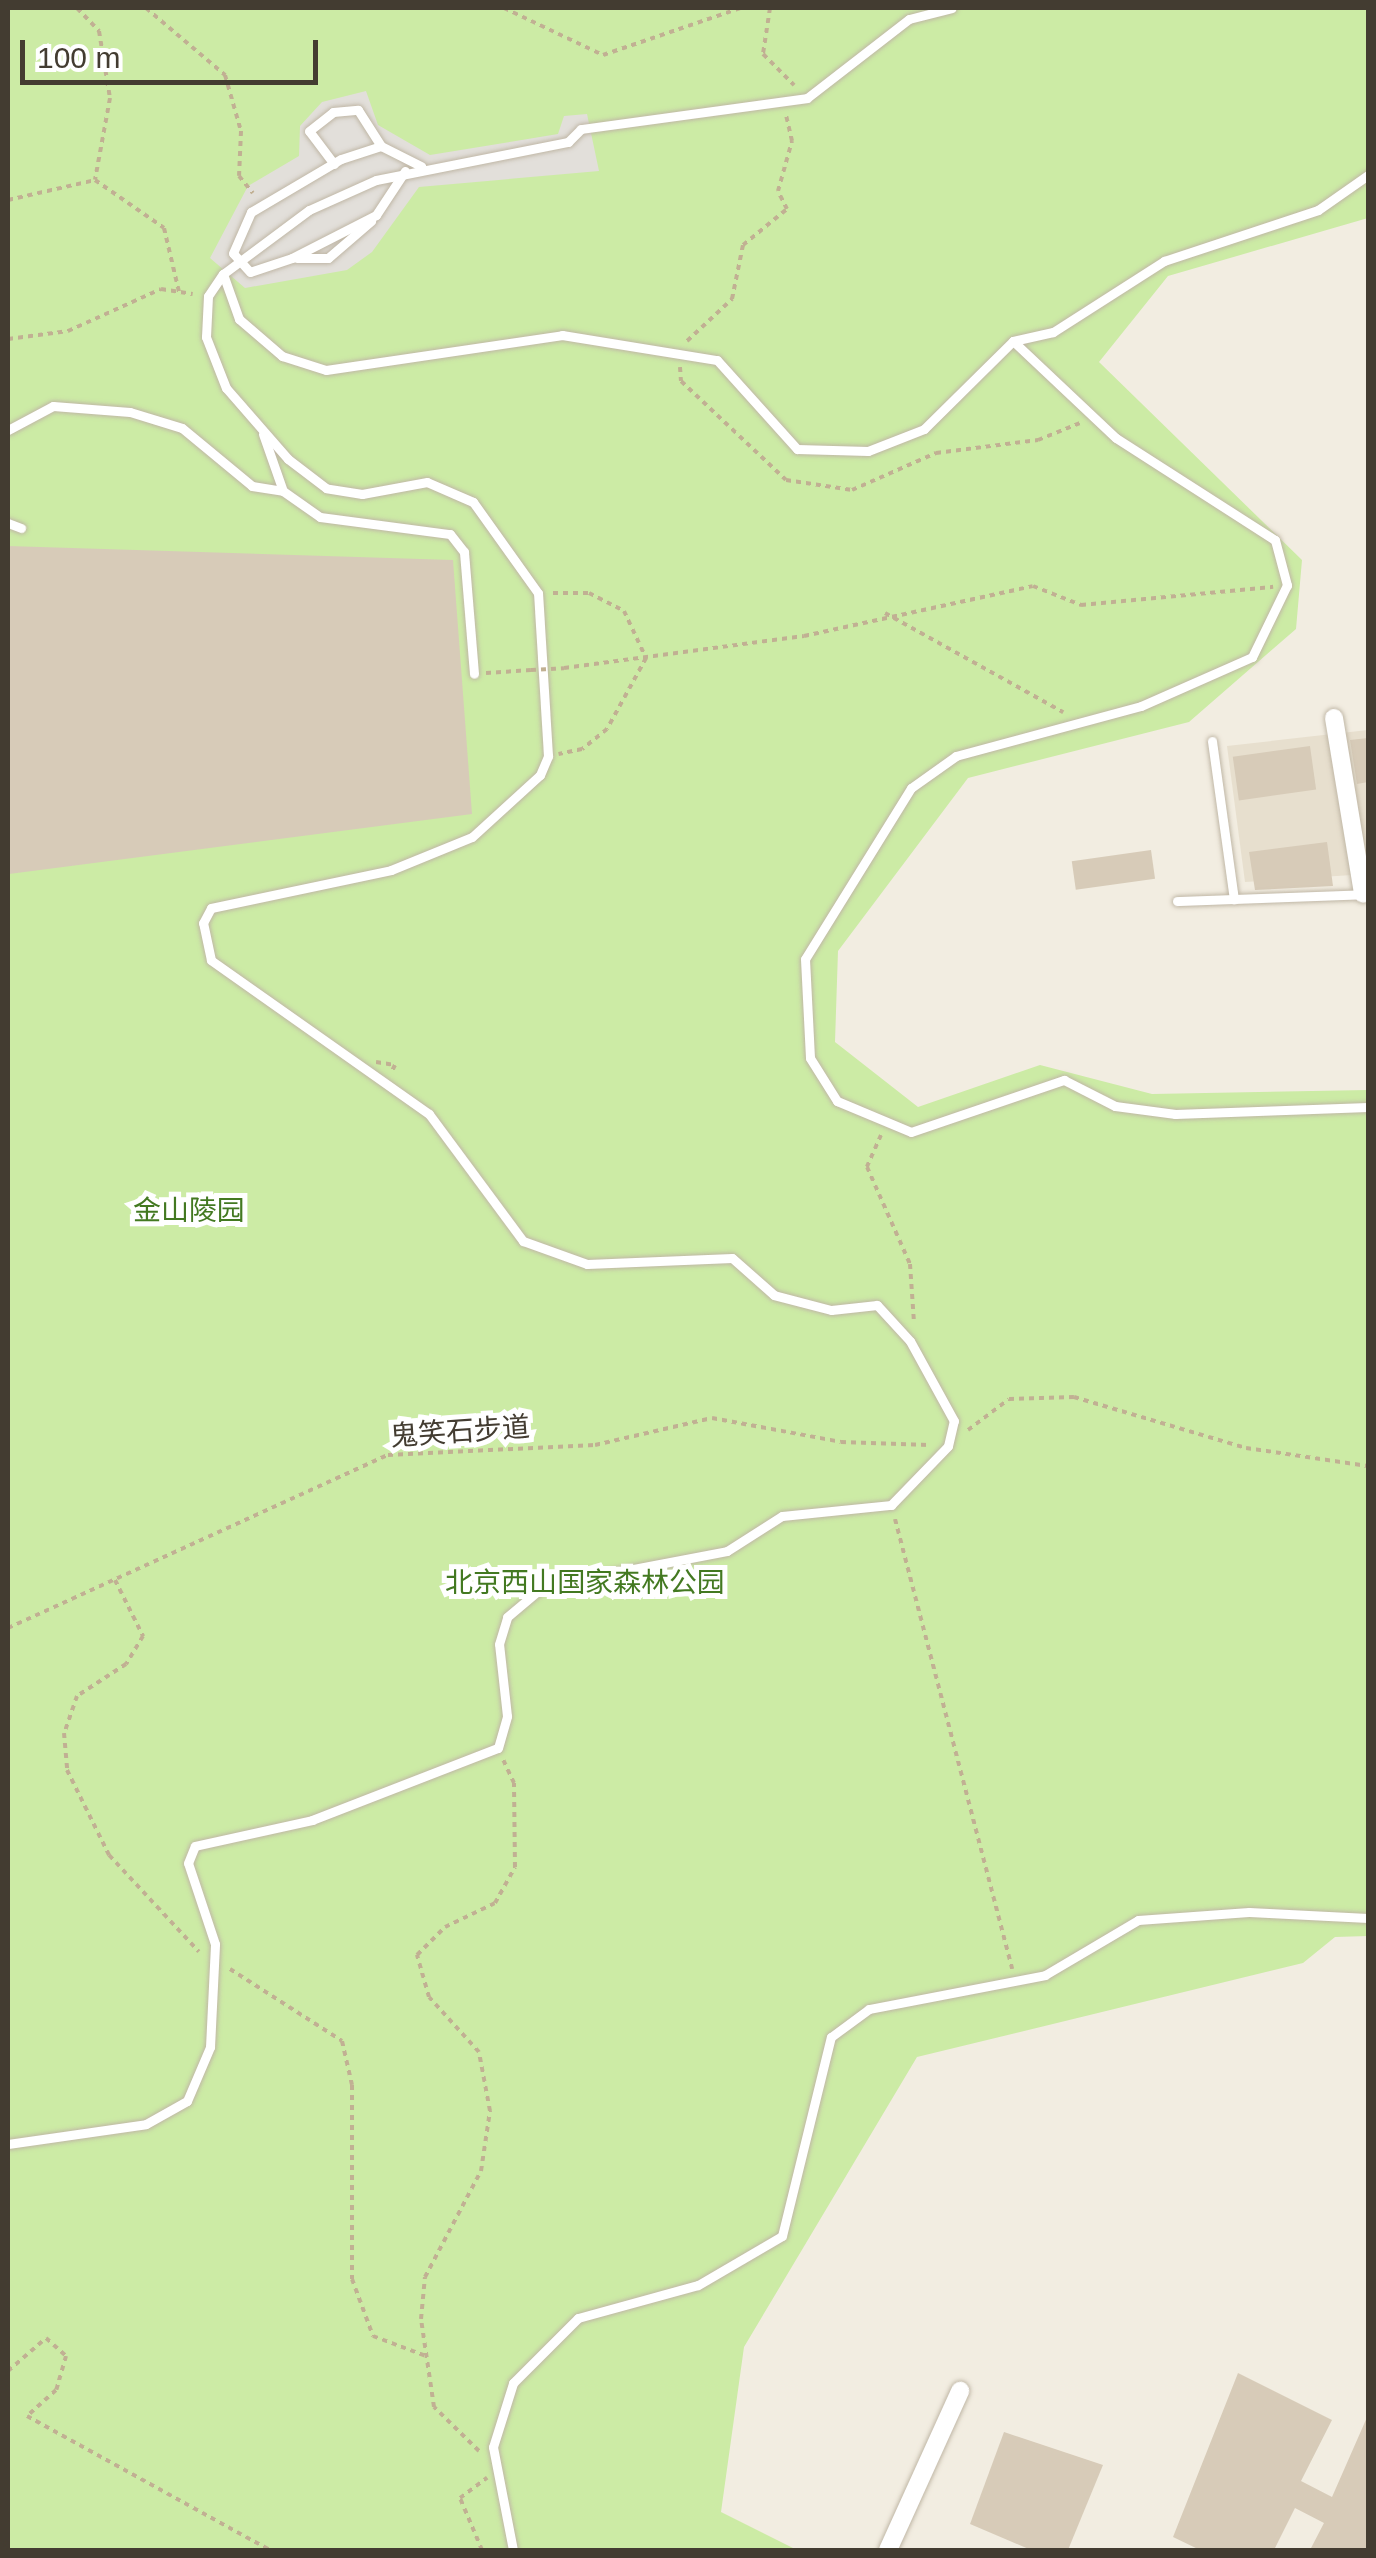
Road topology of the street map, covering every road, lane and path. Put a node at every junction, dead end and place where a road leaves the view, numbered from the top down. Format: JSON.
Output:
{"nodes":[{"id":1,"x":77,"y":8,"type":"edge"},
{"id":2,"x":146,"y":8,"type":"edge"},
{"id":3,"x":504,"y":8,"type":"edge"},
{"id":4,"x":740,"y":8,"type":"edge"},
{"id":5,"x":770,"y":8,"type":"edge"},
{"id":6,"x":952,"y":8,"type":"edge"},
{"id":7,"x":807,"y":98,"type":"junction"},
{"id":8,"x":783,"y":102,"type":"junction"},
{"id":9,"x":382,"y":146,"type":"junction"},
{"id":10,"x":334,"y":164,"type":"junction"},
{"id":11,"x":422,"y":166,"type":"junction"},
{"id":12,"x":405,"y":171,"type":"junction"},
{"id":13,"x":1368,"y":175,"type":"edge"},
{"id":14,"x":96,"y":180,"type":"junction"},
{"id":15,"x":8,"y":200,"type":"edge"},
{"id":16,"x":263,"y":205,"type":"junction"},
{"id":17,"x":376,"y":215,"type":"junction"},
{"id":18,"x":292,"y":258,"type":"junction"},
{"id":19,"x":239,"y":262,"type":"junction"},
{"id":20,"x":223,"y":274,"type":"junction"},
{"id":21,"x":179,"y":292,"type":"junction"},
{"id":22,"x":208,"y":296,"type":"junction"},
{"id":23,"x":8,"y":339,"type":"edge"},
{"id":24,"x":1013,"y":341,"type":"junction"},
{"id":25,"x":678,"y":354,"type":"junction"},
{"id":26,"x":260,"y":427,"type":"junction"},
{"id":27,"x":8,"y":430,"type":"edge"},
{"id":28,"x":283,"y":491,"type":"junction"},
{"id":29,"x":8,"y":524,"type":"edge"},
{"id":30,"x":21,"y":528,"type":"dead end"},
{"id":31,"x":1287,"y":585,"type":"junction"},
{"id":32,"x":538,"y":593,"type":"junction"},
{"id":33,"x":885,"y":613,"type":"junction"},
{"id":34,"x":646,"y":658,"type":"junction"},
{"id":35,"x":474,"y":674,"type":"joint"},
{"id":36,"x":1334,"y":718,"type":"dead end"},
{"id":37,"x":1070,"y":723,"type":"junction"},
{"id":38,"x":1212,"y":741,"type":"dead end"},
{"id":39,"x":548,"y":756,"type":"junction"},
{"id":40,"x":1366,"y":894,"type":"edge"},
{"id":41,"x":1234,"y":898,"type":"junction"},
{"id":42,"x":1177,"y":900,"type":"dead end"},
{"id":43,"x":1368,"y":1107,"type":"edge"},
{"id":44,"x":886,"y":1123,"type":"junction"},
{"id":45,"x":910,"y":1341,"type":"junction"},
{"id":46,"x":948,"y":1446,"type":"junction"},
{"id":47,"x":1368,"y":1466,"type":"edge"},
{"id":48,"x":891,"y":1505,"type":"junction"},
{"id":49,"x":115,"y":1580,"type":"junction"},
{"id":50,"x":8,"y":1628,"type":"edge"},
{"id":51,"x":498,"y":1748,"type":"junction"},
{"id":52,"x":1368,"y":1918,"type":"edge"},
{"id":53,"x":214,"y":1961,"type":"junction"},
{"id":54,"x":1014,"y":1980,"type":"junction"},
{"id":55,"x":8,"y":2144,"type":"edge"},
{"id":56,"x":426,"y":2356,"type":"junction"},
{"id":57,"x":8,"y":2371,"type":"edge"},
{"id":58,"x":960,"y":2391,"type":"dead end"},
{"id":59,"x":498,"y":2470,"type":"junction"},
{"id":60,"x":270,"y":2550,"type":"edge"},
{"id":61,"x":482,"y":2550,"type":"edge"},
{"id":62,"x":513,"y":2550,"type":"edge"},
{"id":63,"x":888,"y":2550,"type":"edge"}],
"edges":[{"from":1,"to":14,"type":"path"},
{"from":2,"to":16,"type":"path"},
{"from":3,"to":4,"type":"path"},
{"from":5,"to":7,"type":"path"},
{"from":6,"to":7,"type":"lane"},
{"from":7,"to":8,"type":"lane"},
{"from":8,"to":11,"type":"lane"},
{"from":8,"to":25,"type":"path"},
{"from":9,"to":10,"type":"lane"},
{"from":9,"to":10,"type":"lane"},
{"from":9,"to":11,"type":"lane"},
{"from":10,"to":16,"type":"lane"},
{"from":11,"to":12,"type":"lane"},
{"from":12,"to":17,"type":"lane"},
{"from":12,"to":19,"type":"lane"},
{"from":13,"to":24,"type":"lane"},
{"from":14,"to":15,"type":"path"},
{"from":14,"to":21,"type":"path"},
{"from":16,"to":19,"type":"lane"},
{"from":17,"to":18,"type":"lane"},
{"from":17,"to":18,"type":"lane"},
{"from":18,"to":19,"type":"lane"},
{"from":19,"to":20,"type":"lane"},
{"from":20,"to":22,"type":"lane"},
{"from":20,"to":25,"type":"lane"},
{"from":21,"to":22,"type":"path"},
{"from":21,"to":23,"type":"path"},
{"from":22,"to":26,"type":"lane"},
{"from":24,"to":25,"type":"lane"},
{"from":24,"to":31,"type":"lane"},
{"from":26,"to":28,"type":"lane"},
{"from":26,"to":32,"type":"lane"},
{"from":27,"to":28,"type":"lane"},
{"from":28,"to":35,"type":"lane"},
{"from":29,"to":30,"type":"lane"},
{"from":31,"to":33,"type":"path"},
{"from":31,"to":37,"type":"lane"},
{"from":32,"to":34,"type":"path"},
{"from":32,"to":39,"type":"lane"},
{"from":33,"to":34,"type":"path"},
{"from":33,"to":37,"type":"path"},
{"from":34,"to":35,"type":"path","bridge":true},
{"from":34,"to":39,"type":"path"},
{"from":36,"to":40,"type":"street"},
{"from":37,"to":44,"type":"lane"},
{"from":38,"to":41,"type":"lane"},
{"from":39,"to":45,"type":"lane"},
{"from":40,"to":41,"type":"lane"},
{"from":41,"to":42,"type":"lane"},
{"from":43,"to":44,"type":"lane"},
{"from":44,"to":45,"type":"path"},
{"from":45,"to":46,"type":"lane"},
{"from":46,"to":47,"type":"path"},
{"from":46,"to":48,"type":"lane"},
{"from":46,"to":49,"type":"path","name":"鬼笑石步道"},
{"from":48,"to":51,"type":"lane"},
{"from":48,"to":54,"type":"path"},
{"from":49,"to":50,"type":"path","name":"鬼笑石步道"},
{"from":49,"to":53,"type":"path"},
{"from":51,"to":53,"type":"lane"},
{"from":51,"to":56,"type":"path"},
{"from":52,"to":54,"type":"lane"},
{"from":53,"to":55,"type":"lane"},
{"from":53,"to":56,"type":"path"},
{"from":54,"to":59,"type":"lane"},
{"from":56,"to":59,"type":"path"},
{"from":57,"to":60,"type":"path"},
{"from":58,"to":63,"type":"street"},
{"from":59,"to":61,"type":"path"},
{"from":59,"to":62,"type":"lane"}]}
